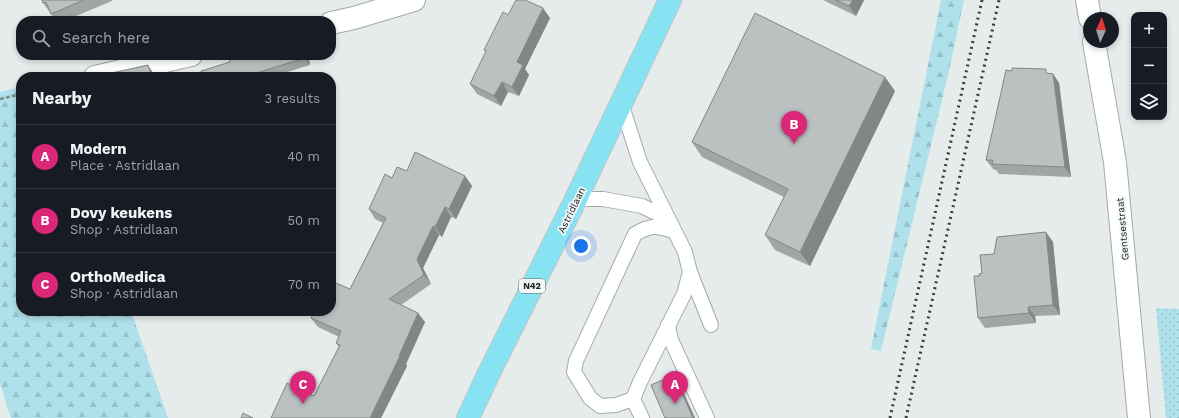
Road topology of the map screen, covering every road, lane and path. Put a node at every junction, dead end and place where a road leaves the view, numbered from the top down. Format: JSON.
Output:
{"nodes":[{"id":1,"x":414,"y":0,"type":"edge"},
{"id":2,"x":670,"y":0,"type":"edge"},
{"id":3,"x":1087,"y":0,"type":"edge"},
{"id":4,"x":1089,"y":12,"type":"edge"},
{"id":5,"x":336,"y":22,"type":"edge"},
{"id":6,"x":1095,"y":48,"type":"edge"},
{"id":7,"x":169,"y":60,"type":"edge"},
{"id":8,"x":117,"y":72,"type":"edge"},
{"id":9,"x":16,"y":95,"type":"edge"},
{"id":10,"x":0,"y":99,"type":"edge"},
{"id":11,"x":621,"y":104,"type":"junction"},
{"id":12,"x":576,"y":199,"type":"junction"},
{"id":13,"x":668,"y":219,"type":"junction"},
{"id":14,"x":674,"y":231,"type":"junction"},
{"id":15,"x":690,"y":272,"type":"junction"},
{"id":16,"x":668,"y":325,"type":"junction"},
{"id":17,"x":711,"y":325,"type":"dead end"},
{"id":18,"x":633,"y":399,"type":"junction"},
{"id":19,"x":473,"y":416,"type":"edge"},
{"id":20,"x":642,"y":418,"type":"edge"},
{"id":21,"x":707,"y":418,"type":"edge"},
{"id":22,"x":1139,"y":418,"type":"edge"}],
"edges":[{"from":1,"to":5,"type":"street"},
{"from":2,"to":11,"type":"main road","name":"Astridlaan","number":"N42"},
{"from":3,"to":4,"type":"street"},
{"from":6,"to":22,"type":"street","name":"Gentsestraat"},
{"from":7,"to":8,"type":"street"},
{"from":9,"to":10,"type":"path"},
{"from":11,"to":12,"type":"main road","name":"Astridlaan","number":"N42"},
{"from":11,"to":13,"type":"lane"},
{"from":12,"to":13,"type":"lane"},
{"from":12,"to":19,"type":"main road","name":"Astridlaan","number":"N42"},
{"from":13,"to":14,"type":"lane"},
{"from":14,"to":15,"type":"lane"},
{"from":14,"to":18,"type":"lane"},
{"from":15,"to":16,"type":"lane"},
{"from":15,"to":17,"type":"lane"},
{"from":16,"to":18,"type":"lane"},
{"from":16,"to":21,"type":"lane"},
{"from":18,"to":20,"type":"lane"}]}
